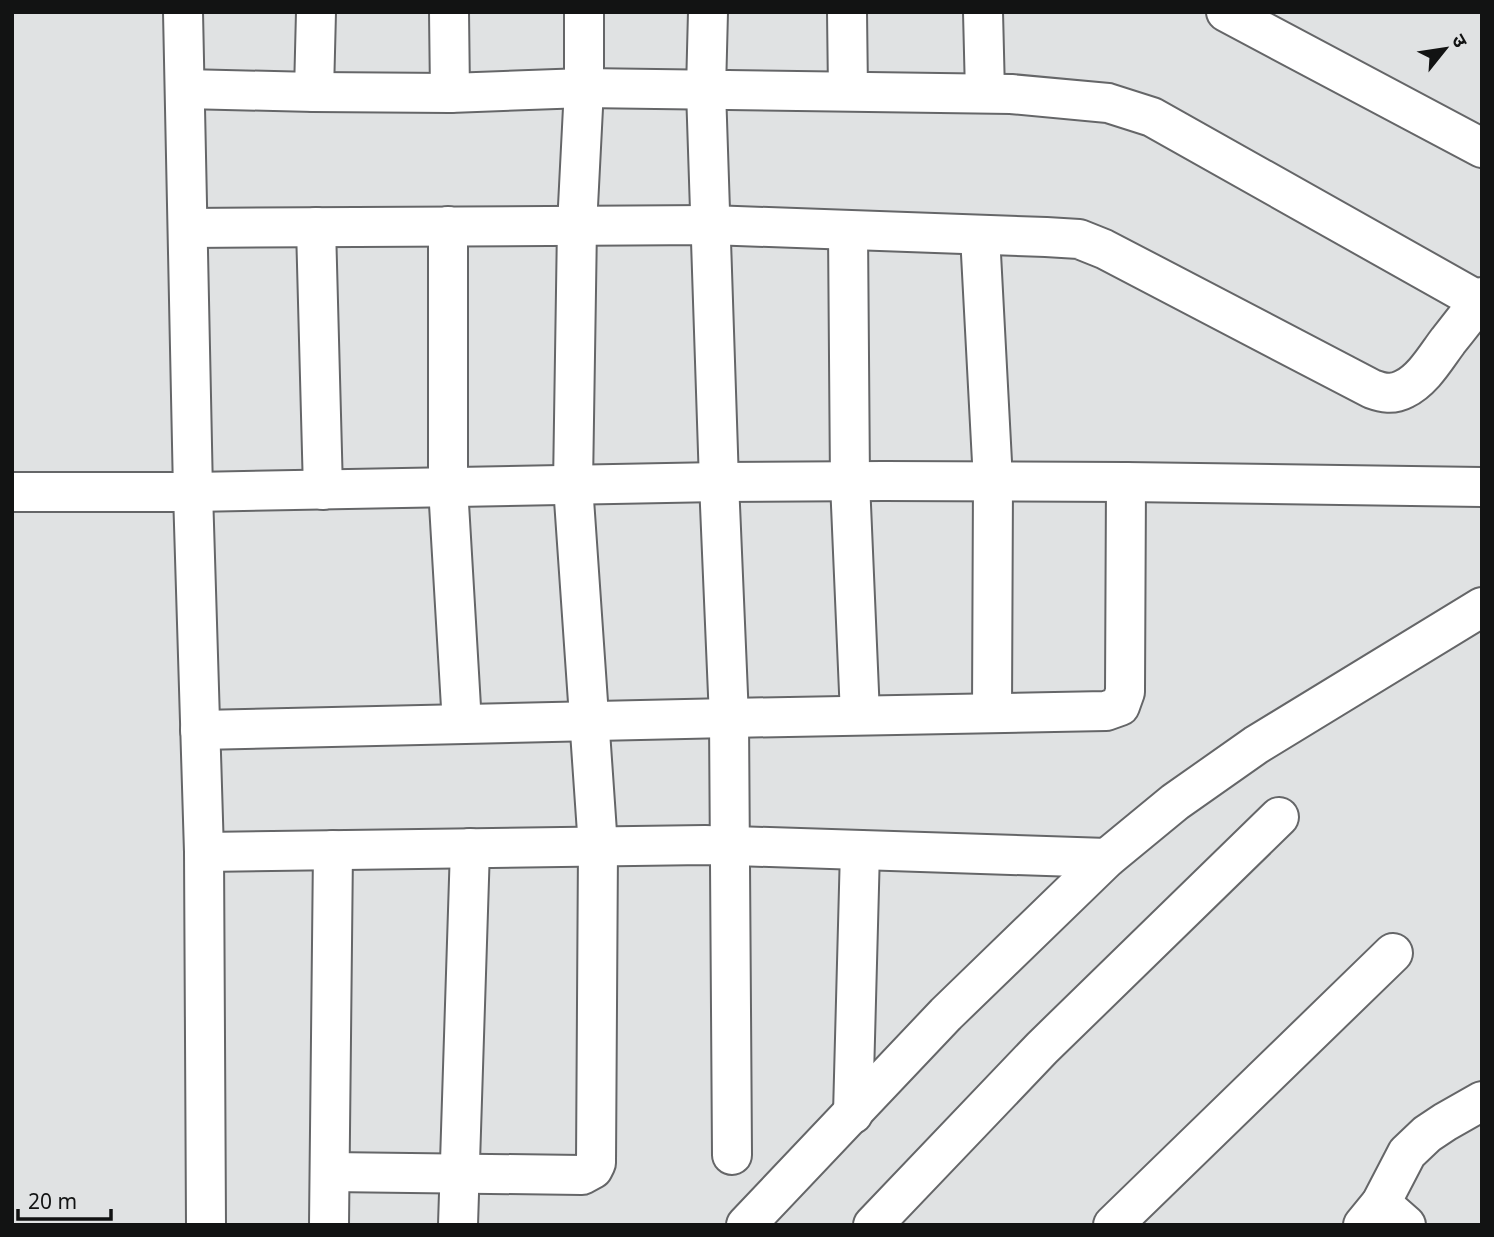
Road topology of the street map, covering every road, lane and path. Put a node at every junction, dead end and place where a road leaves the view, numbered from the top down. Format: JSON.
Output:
{"nodes":[{"id":1,"x":183,"y":12,"type":"edge"},
{"id":2,"x":316,"y":12,"type":"edge"},
{"id":3,"x":449,"y":12,"type":"edge"},
{"id":4,"x":583,"y":12,"type":"edge"},
{"id":5,"x":708,"y":12,"type":"edge"},
{"id":6,"x":847,"y":12,"type":"edge"},
{"id":7,"x":984,"y":12,"type":"edge"},
{"id":8,"x":1226,"y":12,"type":"edge"},
{"id":9,"x":584,"y":88,"type":"junction"},
{"id":10,"x":185,"y":89,"type":"junction"},
{"id":11,"x":706,"y":90,"type":"junction"},
{"id":12,"x":848,"y":91,"type":"junction"},
{"id":13,"x":314,"y":92,"type":"junction"},
{"id":14,"x":450,"y":93,"type":"junction"},
{"id":15,"x":985,"y":93,"type":"junction"},
{"id":16,"x":1482,"y":148,"type":"edge"},
{"id":17,"x":710,"y":225,"type":"junction"},
{"id":18,"x":448,"y":226,"type":"junction"},
{"id":19,"x":577,"y":226,"type":"junction"},
{"id":20,"x":316,"y":227,"type":"junction"},
{"id":21,"x":188,"y":228,"type":"junction"},
{"id":22,"x":848,"y":231,"type":"junction"},
{"id":23,"x":980,"y":236,"type":"junction"},
{"id":24,"x":1480,"y":299,"type":"edge"},
{"id":25,"x":993,"y":481,"type":"junction"},
{"id":26,"x":719,"y":482,"type":"junction"},
{"id":27,"x":850,"y":482,"type":"junction"},
{"id":28,"x":1126,"y":482,"type":"junction"},
{"id":29,"x":573,"y":485,"type":"junction"},
{"id":30,"x":448,"y":487,"type":"junction"},
{"id":31,"x":1482,"y":487,"type":"edge"},
{"id":32,"x":323,"y":490,"type":"junction"},
{"id":33,"x":12,"y":492,"type":"edge"},
{"id":34,"x":193,"y":492,"type":"junction"},
{"id":35,"x":1482,"y":607,"type":"edge"},
{"id":36,"x":992,"y":712,"type":"junction"},
{"id":37,"x":860,"y":715,"type":"junction"},
{"id":38,"x":729,"y":718,"type":"junction"},
{"id":39,"x":589,"y":721,"type":"junction"},
{"id":40,"x":462,"y":724,"type":"junction"},
{"id":41,"x":200,"y":730,"type":"junction"},
{"id":42,"x":1279,"y":817,"type":"dead end"},
{"id":43,"x":730,"y":846,"type":"junction"},
{"id":44,"x":598,"y":847,"type":"junction"},
{"id":45,"x":470,"y":848,"type":"junction"},
{"id":46,"x":334,"y":850,"type":"junction"},
{"id":47,"x":860,"y":850,"type":"junction"},
{"id":48,"x":204,"y":852,"type":"junction"},
{"id":49,"x":1107,"y":858,"type":"junction"},
{"id":50,"x":1393,"y":953,"type":"dead end"},
{"id":51,"x":1482,"y":1101,"type":"edge"},
{"id":52,"x":853,"y":1114,"type":"junction"},
{"id":53,"x":732,"y":1155,"type":"dead end"},
{"id":54,"x":330,"y":1172,"type":"junction"},
{"id":55,"x":459,"y":1174,"type":"junction"},
{"id":56,"x":1383,"y":1217,"type":"edge"},
{"id":57,"x":759,"y":1219,"type":"edge"},
{"id":58,"x":206,"y":1225,"type":"edge"},
{"id":59,"x":329,"y":1225,"type":"edge"},
{"id":60,"x":457,"y":1225,"type":"edge"},
{"id":61,"x":873,"y":1225,"type":"edge"},
{"id":62,"x":1113,"y":1225,"type":"edge"}],
"edges":[{"from":1,"to":10,"type":"street"},
{"from":2,"to":13,"type":"street"},
{"from":3,"to":14,"type":"street"},
{"from":4,"to":9,"type":"street"},
{"from":5,"to":11,"type":"street"},
{"from":6,"to":12,"type":"street"},
{"from":7,"to":15,"type":"street"},
{"from":8,"to":16,"type":"street"},
{"from":9,"to":11,"type":"street"},
{"from":9,"to":14,"type":"street"},
{"from":9,"to":19,"type":"street"},
{"from":10,"to":13,"type":"street"},
{"from":10,"to":21,"type":"street"},
{"from":11,"to":12,"type":"street"},
{"from":11,"to":17,"type":"street"},
{"from":12,"to":15,"type":"street"},
{"from":13,"to":14,"type":"street"},
{"from":15,"to":24,"type":"street"},
{"from":17,"to":19,"type":"street"},
{"from":17,"to":22,"type":"street"},
{"from":17,"to":26,"type":"street"},
{"from":18,"to":19,"type":"street"},
{"from":18,"to":20,"type":"street"},
{"from":18,"to":30,"type":"street"},
{"from":19,"to":29,"type":"street"},
{"from":20,"to":21,"type":"street"},
{"from":20,"to":32,"type":"street"},
{"from":21,"to":34,"type":"street"},
{"from":22,"to":23,"type":"street"},
{"from":22,"to":27,"type":"street"},
{"from":23,"to":24,"type":"street"},
{"from":23,"to":25,"type":"street"},
{"from":25,"to":27,"type":"street"},
{"from":25,"to":28,"type":"street"},
{"from":25,"to":36,"type":"street"},
{"from":26,"to":27,"type":"street"},
{"from":26,"to":29,"type":"street"},
{"from":26,"to":38,"type":"street"},
{"from":27,"to":37,"type":"street"},
{"from":28,"to":31,"type":"street"},
{"from":28,"to":36,"type":"street"},
{"from":29,"to":30,"type":"street"},
{"from":29,"to":39,"type":"street"},
{"from":30,"to":32,"type":"street"},
{"from":30,"to":40,"type":"street"},
{"from":32,"to":34,"type":"street"},
{"from":33,"to":34,"type":"street"},
{"from":34,"to":41,"type":"street"},
{"from":35,"to":49,"type":"street"},
{"from":36,"to":37,"type":"street"},
{"from":37,"to":38,"type":"street"},
{"from":38,"to":39,"type":"street"},
{"from":38,"to":43,"type":"street"},
{"from":39,"to":40,"type":"street"},
{"from":39,"to":44,"type":"street"},
{"from":40,"to":41,"type":"street"},
{"from":41,"to":48,"type":"street"},
{"from":42,"to":61,"type":"street"},
{"from":43,"to":44,"type":"street"},
{"from":43,"to":47,"type":"street"},
{"from":43,"to":53,"type":"street"},
{"from":44,"to":45,"type":"street"},
{"from":44,"to":55,"type":"street"},
{"from":45,"to":46,"type":"street"},
{"from":45,"to":55,"type":"street"},
{"from":46,"to":48,"type":"street"},
{"from":46,"to":54,"type":"street"},
{"from":47,"to":49,"type":"street"},
{"from":47,"to":52,"type":"street"},
{"from":48,"to":58,"type":"street"},
{"from":49,"to":52,"type":"street"},
{"from":50,"to":62,"type":"street"},
{"from":51,"to":56,"type":"street"},
{"from":52,"to":57,"type":"street"},
{"from":54,"to":55,"type":"street"},
{"from":54,"to":59,"type":"street"},
{"from":55,"to":60,"type":"street"}]}
